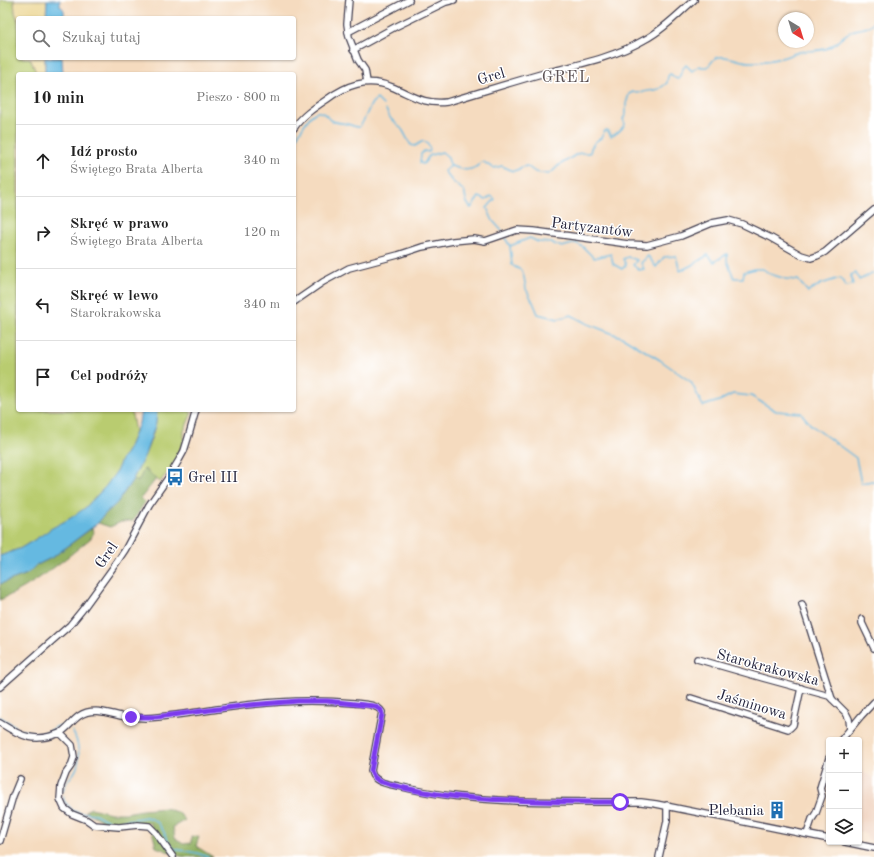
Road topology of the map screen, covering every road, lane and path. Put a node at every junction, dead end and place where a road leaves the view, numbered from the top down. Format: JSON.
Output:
{"nodes":[{"id":1,"x":349,"y":0,"type":"edge"},
{"id":2,"x":409,"y":0,"type":"edge"},
{"id":3,"x":454,"y":0,"type":"edge"},
{"id":4,"x":694,"y":0,"type":"edge"},
{"id":5,"x":348,"y":32,"type":"junction"},
{"id":6,"x":354,"y":50,"type":"junction"},
{"id":7,"x":367,"y":82,"type":"junction"},
{"id":8,"x":296,"y":125,"type":"edge"},
{"id":9,"x":874,"y":210,"type":"edge"},
{"id":10,"x":296,"y":301,"type":"edge"},
{"id":11,"x":195,"y":412,"type":"edge"},
{"id":12,"x":802,"y":604,"type":"dead end"},
{"id":13,"x":862,"y":619,"type":"dead end"},
{"id":14,"x":874,"y":648,"type":"edge"},
{"id":15,"x":697,"y":659,"type":"dead end"},
{"id":16,"x":0,"y":688,"type":"edge"},
{"id":17,"x":801,"y":688,"type":"junction"},
{"id":18,"x":691,"y":698,"type":"dead end"},
{"id":19,"x":832,"y":699,"type":"junction"},
{"id":20,"x":874,"y":702,"type":"edge"},
{"id":21,"x":0,"y":723,"type":"edge"},
{"id":22,"x":850,"y":729,"type":"junction"},
{"id":23,"x":60,"y":733,"type":"junction"},
{"id":24,"x":843,"y":737,"type":"edge"},
{"id":25,"x":826,"y":768,"type":"edge"},
{"id":26,"x":20,"y":779,"type":"dead end"},
{"id":27,"x":667,"y":805,"type":"junction"},
{"id":28,"x":807,"y":834,"type":"junction"},
{"id":29,"x":826,"y":838,"type":"edge"},
{"id":30,"x":0,"y":841,"type":"edge"},
{"id":31,"x":860,"y":845,"type":"edge"},
{"id":32,"x":874,"y":848,"type":"edge"},
{"id":33,"x":173,"y":857,"type":"edge"},
{"id":34,"x":659,"y":857,"type":"edge"}],
"edges":[{"from":1,"to":5,"type":"street"},
{"from":2,"to":5,"type":"street"},
{"from":3,"to":6,"type":"street"},
{"from":4,"to":7,"type":"street","name":"Grel"},
{"from":5,"to":6,"type":"street"},
{"from":6,"to":7,"type":"street"},
{"from":7,"to":8,"type":"street","name":"Grel"},
{"from":9,"to":10,"type":"street","name":"Partyzantów"},
{"from":11,"to":16,"type":"street","name":"Grel"},
{"from":12,"to":19,"type":"street","name":"Starokrakowska"},
{"from":13,"to":14,"type":"street"},
{"from":15,"to":17,"type":"street","name":"Starokrakowska"},
{"from":17,"to":18,"type":"street","name":"Jaśminowa"},
{"from":17,"to":19,"type":"street","name":"Starokrakowska"},
{"from":19,"to":22,"type":"street","name":"Starokrakowska"},
{"from":20,"to":22,"type":"street"},
{"from":21,"to":23,"type":"street"},
{"from":22,"to":24,"type":"street"},
{"from":23,"to":27,"type":"street"},
{"from":23,"to":33,"type":"street"},
{"from":25,"to":28,"type":"street"},
{"from":26,"to":30,"type":"street"},
{"from":27,"to":28,"type":"street"},
{"from":27,"to":34,"type":"street"},
{"from":28,"to":29,"type":"street"},
{"from":31,"to":32,"type":"street"}]}
